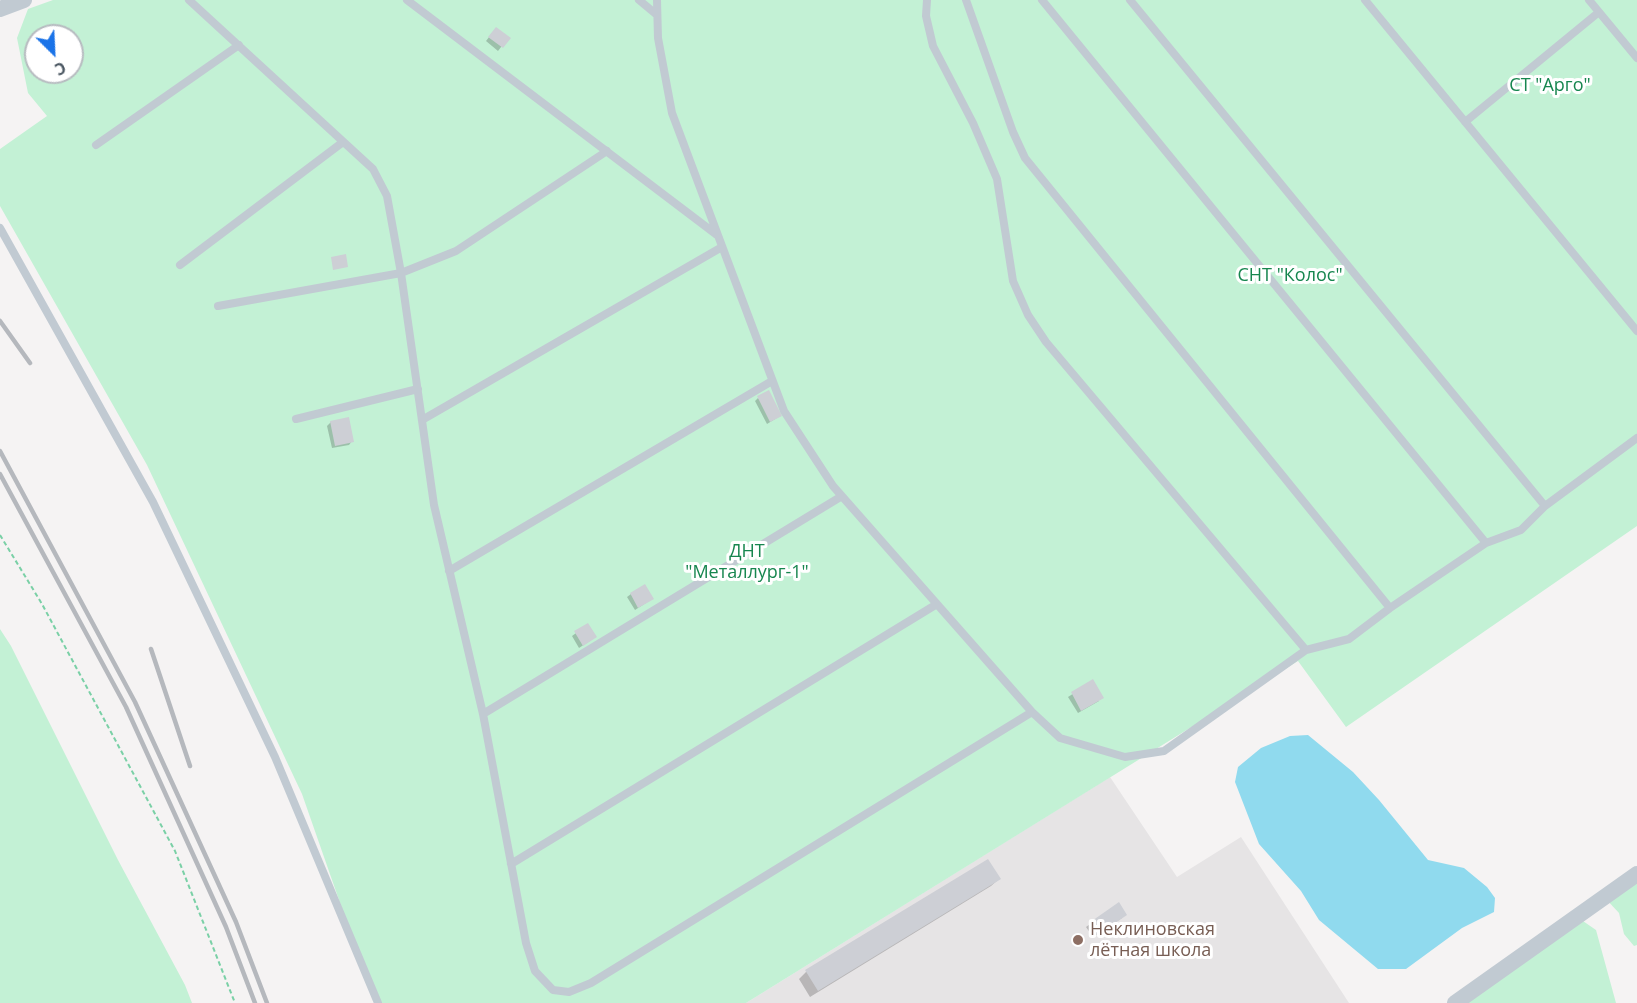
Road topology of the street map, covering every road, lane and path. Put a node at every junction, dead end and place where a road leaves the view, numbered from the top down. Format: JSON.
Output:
{"nodes":[{"id":1,"x":24,"y":0,"type":"edge"},
{"id":2,"x":189,"y":0,"type":"edge"},
{"id":3,"x":407,"y":0,"type":"edge"},
{"id":4,"x":639,"y":0,"type":"edge"},
{"id":5,"x":657,"y":0,"type":"edge"},
{"id":6,"x":927,"y":0,"type":"edge"},
{"id":7,"x":966,"y":0,"type":"edge"},
{"id":8,"x":1042,"y":0,"type":"edge"},
{"id":9,"x":1130,"y":0,"type":"edge"},
{"id":10,"x":1365,"y":0,"type":"edge"},
{"id":11,"x":1589,"y":0,"type":"edge"},
{"id":12,"x":0,"y":9,"type":"edge"},
{"id":13,"x":1599,"y":12,"type":"junction"},
{"id":14,"x":657,"y":15,"type":"junction"},
{"id":15,"x":238,"y":45,"type":"junction"},
{"id":16,"x":1637,"y":58,"type":"edge"},
{"id":17,"x":1465,"y":122,"type":"junction"},
{"id":18,"x":343,"y":142,"type":"junction"},
{"id":19,"x":96,"y":145,"type":"dead end"},
{"id":20,"x":607,"y":152,"type":"junction"},
{"id":21,"x":0,"y":228,"type":"edge"},
{"id":22,"x":718,"y":235,"type":"junction"},
{"id":23,"x":722,"y":247,"type":"junction"},
{"id":24,"x":180,"y":265,"type":"dead end"},
{"id":25,"x":401,"y":273,"type":"junction"},
{"id":26,"x":218,"y":306,"type":"dead end"},
{"id":27,"x":1637,"y":331,"type":"edge"},
{"id":28,"x":772,"y":381,"type":"junction"},
{"id":29,"x":418,"y":389,"type":"junction"},
{"id":30,"x":296,"y":419,"type":"dead end"},
{"id":31,"x":422,"y":420,"type":"junction"},
{"id":32,"x":1637,"y":438,"type":"edge"},
{"id":33,"x":842,"y":496,"type":"junction"},
{"id":34,"x":1545,"y":506,"type":"junction"},
{"id":35,"x":0,"y":534,"type":"edge"},
{"id":36,"x":1486,"y":543,"type":"junction"},
{"id":37,"x":450,"y":571,"type":"junction"},
{"id":38,"x":937,"y":604,"type":"junction"},
{"id":39,"x":1390,"y":608,"type":"junction"},
{"id":40,"x":1306,"y":650,"type":"junction"},
{"id":41,"x":1032,"y":712,"type":"junction"},
{"id":42,"x":483,"y":714,"type":"junction"},
{"id":43,"x":511,"y":864,"type":"junction"},
{"id":44,"x":1637,"y":874,"type":"edge"},
{"id":45,"x":235,"y":1003,"type":"edge"},
{"id":46,"x":378,"y":1003,"type":"edge"},
{"id":47,"x":1455,"y":1003,"type":"edge"}],
"edges":[{"from":1,"to":12,"type":"street"},
{"from":2,"to":15,"type":"lane"},
{"from":3,"to":20,"type":"lane"},
{"from":4,"to":14,"type":"lane"},
{"from":5,"to":14,"type":"lane"},
{"from":6,"to":40,"type":"lane"},
{"from":7,"to":39,"type":"lane"},
{"from":8,"to":36,"type":"lane"},
{"from":9,"to":34,"type":"lane"},
{"from":10,"to":17,"type":"lane"},
{"from":11,"to":13,"type":"lane"},
{"from":13,"to":16,"type":"lane"},
{"from":13,"to":17,"type":"lane"},
{"from":14,"to":22,"type":"lane"},
{"from":15,"to":18,"type":"lane"},
{"from":15,"to":19,"type":"lane"},
{"from":17,"to":27,"type":"lane"},
{"from":18,"to":24,"type":"lane"},
{"from":18,"to":25,"type":"lane"},
{"from":20,"to":22,"type":"lane"},
{"from":20,"to":25,"type":"lane"},
{"from":21,"to":46,"type":"lane"},
{"from":22,"to":23,"type":"lane"},
{"from":23,"to":28,"type":"lane"},
{"from":23,"to":31,"type":"lane"},
{"from":25,"to":26,"type":"lane"},
{"from":25,"to":29,"type":"lane"},
{"from":28,"to":33,"type":"lane"},
{"from":28,"to":37,"type":"lane"},
{"from":29,"to":30,"type":"lane"},
{"from":29,"to":31,"type":"lane"},
{"from":31,"to":37,"type":"lane"},
{"from":32,"to":34,"type":"lane"},
{"from":33,"to":38,"type":"lane"},
{"from":33,"to":42,"type":"lane"},
{"from":34,"to":36,"type":"lane"},
{"from":35,"to":45,"type":"path"},
{"from":36,"to":39,"type":"lane"},
{"from":37,"to":42,"type":"lane"},
{"from":38,"to":41,"type":"lane"},
{"from":38,"to":43,"type":"lane"},
{"from":39,"to":40,"type":"lane"},
{"from":40,"to":41,"type":"lane"},
{"from":41,"to":43,"type":"lane"},
{"from":42,"to":43,"type":"lane"},
{"from":44,"to":47,"type":"street"}]}
